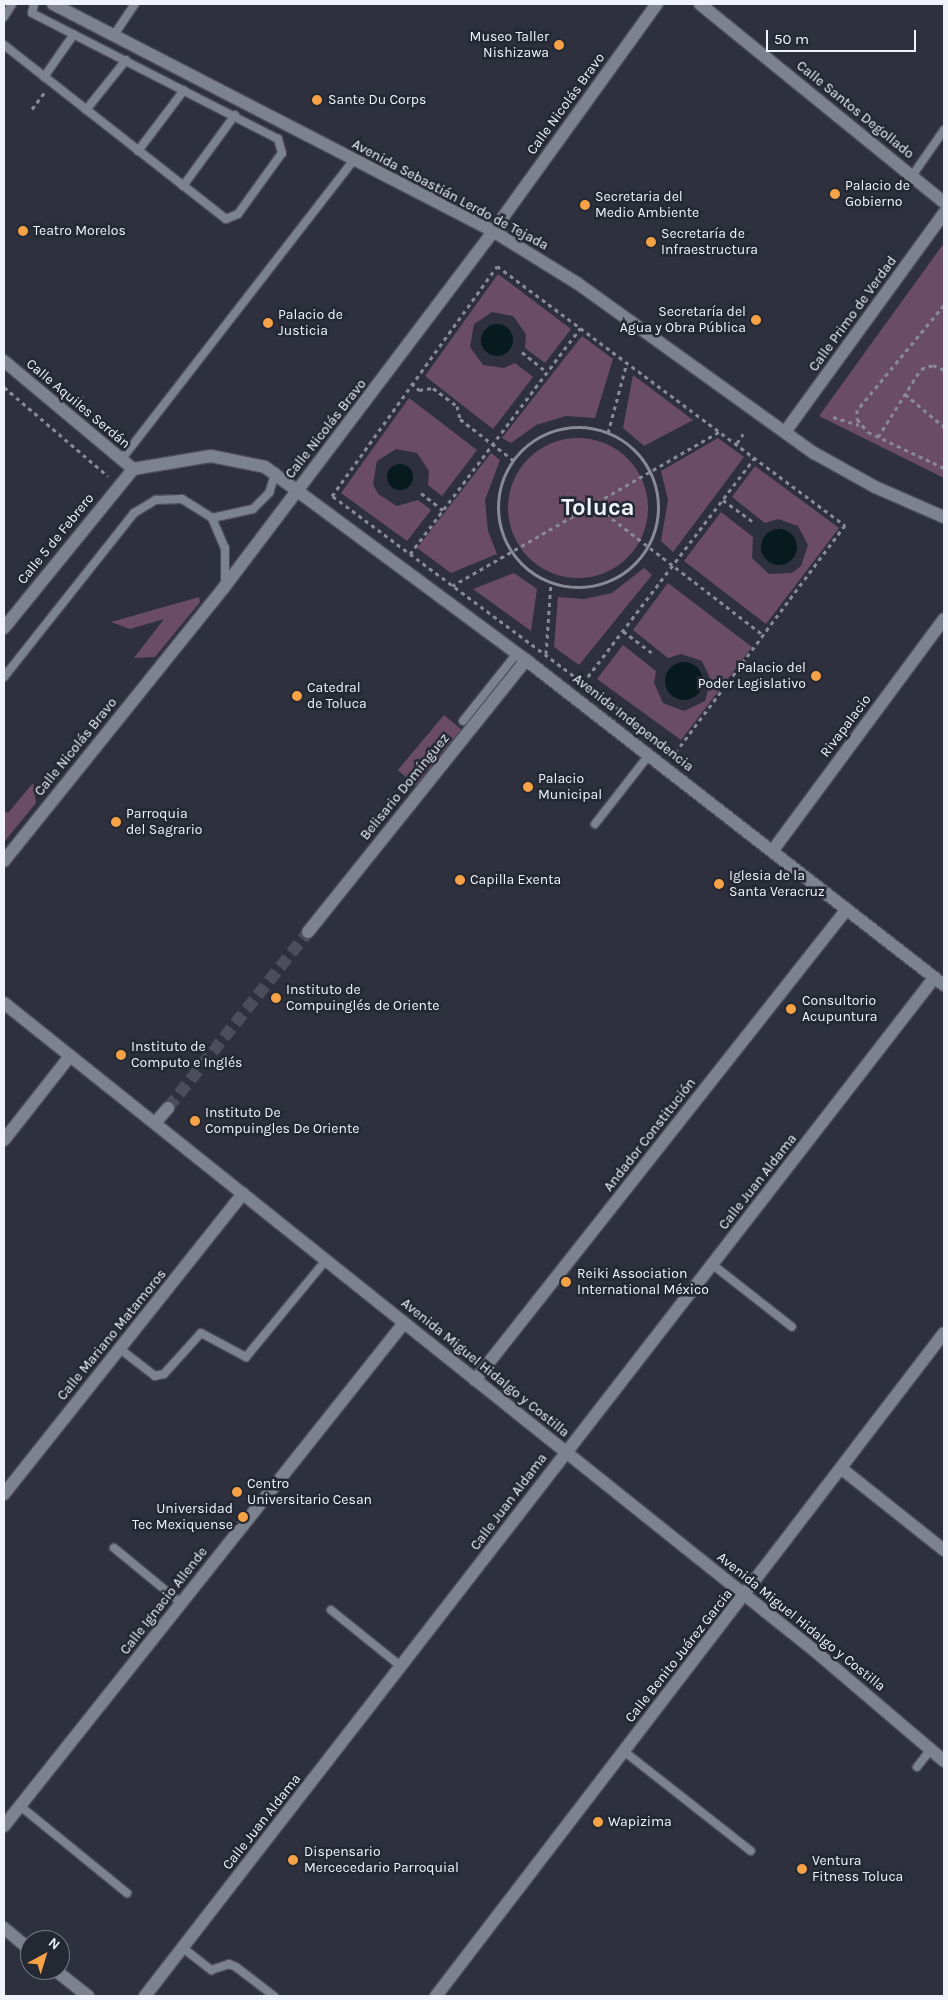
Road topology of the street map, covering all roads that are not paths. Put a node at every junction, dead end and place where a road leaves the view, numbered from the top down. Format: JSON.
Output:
{"nodes":[{"id":1,"x":12,"y":4,"type":"edge"},
{"id":2,"x":34,"y":4,"type":"edge"},
{"id":3,"x":53,"y":4,"type":"edge"},
{"id":4,"x":135,"y":4,"type":"edge"},
{"id":5,"x":657,"y":4,"type":"edge"},
{"id":6,"x":700,"y":4,"type":"edge"},
{"id":7,"x":4,"y":17,"type":"edge"},
{"id":8,"x":74,"y":34,"type":"junction"},
{"id":9,"x":114,"y":35,"type":"junction"},
{"id":10,"x":4,"y":45,"type":"edge"},
{"id":11,"x":126,"y":60,"type":"junction"},
{"id":12,"x":44,"y":77,"type":"junction"},
{"id":13,"x":184,"y":90,"type":"junction"},
{"id":14,"x":86,"y":110,"type":"junction"},
{"id":15,"x":235,"y":115,"type":"junction"},
{"id":16,"x":944,"y":130,"type":"edge"},
{"id":17,"x":138,"y":151,"type":"junction"},
{"id":18,"x":354,"y":160,"type":"junction"},
{"id":19,"x":912,"y":176,"type":"junction"},
{"id":20,"x":183,"y":186,"type":"junction"},
{"id":21,"x":944,"y":202,"type":"edge"},
{"id":22,"x":944,"y":213,"type":"edge"},
{"id":23,"x":493,"y":231,"type":"junction"},
{"id":24,"x":4,"y":361,"type":"edge"},
{"id":25,"x":785,"y":432,"type":"junction"},
{"id":26,"x":121,"y":460,"type":"junction"},
{"id":27,"x":133,"y":470,"type":"junction"},
{"id":28,"x":276,"y":472,"type":"junction"},
{"id":29,"x":299,"y":489,"type":"junction"},
{"id":30,"x":944,"y":517,"type":"edge"},
{"id":31,"x":212,"y":518,"type":"junction"},
{"id":32,"x":225,"y":586,"type":"junction"},
{"id":33,"x":944,"y":619,"type":"edge"},
{"id":34,"x":4,"y":628,"type":"edge"},
{"id":35,"x":521,"y":656,"type":"junction"},
{"id":36,"x":4,"y":677,"type":"edge"},
{"id":37,"x":463,"y":721,"type":"dead end"},
{"id":38,"x":649,"y":755,"type":"junction"},
{"id":39,"x":595,"y":824,"type":"dead end"},
{"id":40,"x":773,"y":850,"type":"junction"},
{"id":41,"x":4,"y":861,"type":"edge"},
{"id":42,"x":847,"y":909,"type":"junction"},
{"id":43,"x":308,"y":932,"type":"tunnel mouth"},
{"id":44,"x":939,"y":982,"type":"edge"},
{"id":45,"x":4,"y":1002,"type":"edge"},
{"id":46,"x":70,"y":1056,"type":"junction"},
{"id":47,"x":168,"y":1108,"type":"tunnel mouth"},
{"id":48,"x":155,"y":1123,"type":"junction"},
{"id":49,"x":4,"y":1140,"type":"edge"},
{"id":50,"x":243,"y":1194,"type":"junction"},
{"id":51,"x":326,"y":1260,"type":"junction"},
{"id":52,"x":713,"y":1265,"type":"junction"},
{"id":53,"x":404,"y":1323,"type":"junction"},
{"id":54,"x":792,"y":1327,"type":"dead end"},
{"id":55,"x":944,"y":1333,"type":"edge"},
{"id":56,"x":120,"y":1349,"type":"junction"},
{"id":57,"x":475,"y":1380,"type":"junction"},
{"id":58,"x":566,"y":1452,"type":"junction"},
{"id":59,"x":842,"y":1469,"type":"junction"},
{"id":60,"x":4,"y":1494,"type":"edge"},
{"id":61,"x":114,"y":1548,"type":"dead end"},
{"id":62,"x":944,"y":1550,"type":"edge"},
{"id":63,"x":745,"y":1596,"type":"junction"},
{"id":64,"x":181,"y":1603,"type":"junction"},
{"id":65,"x":331,"y":1610,"type":"dead end"},
{"id":66,"x":402,"y":1667,"type":"junction"},
{"id":67,"x":931,"y":1749,"type":"junction"},
{"id":68,"x":625,"y":1752,"type":"junction"},
{"id":69,"x":944,"y":1761,"type":"edge"},
{"id":70,"x":917,"y":1766,"type":"dead end"},
{"id":71,"x":20,"y":1806,"type":"junction"},
{"id":72,"x":4,"y":1826,"type":"edge"},
{"id":73,"x":751,"y":1850,"type":"dead end"},
{"id":74,"x":127,"y":1893,"type":"dead end"},
{"id":75,"x":4,"y":1928,"type":"edge"},
{"id":76,"x":20,"y":1942,"type":"edge"},
{"id":77,"x":183,"y":1948,"type":"junction"},
{"id":78,"x":68,"y":1980,"type":"edge"},
{"id":79,"x":88,"y":1996,"type":"edge"},
{"id":80,"x":145,"y":1996,"type":"edge"},
{"id":81,"x":274,"y":1996,"type":"edge"},
{"id":82,"x":436,"y":1996,"type":"edge"}],
"edges":[{"from":1,"to":7,"type":"lane"},
{"from":2,"to":8,"type":"lane"},
{"from":3,"to":9,"type":"street","name":"Avenida Sebastián Lerdo de Tejada"},
{"from":4,"to":9,"type":"lane"},
{"from":5,"to":23,"type":"street","name":"Calle Nicolás Bravo"},
{"from":6,"to":19,"type":"street","name":"Calle Santos Degollado"},
{"from":8,"to":11,"type":"lane"},
{"from":8,"to":12,"type":"lane"},
{"from":9,"to":18,"type":"street","name":"Avenida Sebastián Lerdo de Tejada"},
{"from":10,"to":12,"type":"lane"},
{"from":11,"to":13,"type":"lane"},
{"from":11,"to":14,"type":"lane"},
{"from":12,"to":14,"type":"lane"},
{"from":13,"to":15,"type":"lane"},
{"from":13,"to":17,"type":"lane"},
{"from":14,"to":17,"type":"lane"},
{"from":15,"to":20,"type":"lane"},
{"from":15,"to":20,"type":"lane"},
{"from":16,"to":19,"type":"lane"},
{"from":17,"to":20,"type":"lane"},
{"from":18,"to":23,"type":"street","name":"Avenida Sebastián Lerdo de Tejada"},
{"from":18,"to":26,"type":"lane"},
{"from":19,"to":21,"type":"street","name":"Calle Santos Degollado"},
{"from":22,"to":25,"type":"street","name":"Calle Primo de Verdad"},
{"from":23,"to":25,"type":"street","name":"Avenida Sebastián Lerdo de Tejada"},
{"from":23,"to":29,"type":"street","name":"Calle Nicolás Bravo"},
{"from":24,"to":26,"type":"street","name":"Calle Aquiles Serdán"},
{"from":25,"to":30,"type":"street","name":"Avenida Sebastián Lerdo de Tejada"},
{"from":26,"to":27,"type":"street","name":"Calle Aquiles Serdán"},
{"from":27,"to":28,"type":"street","name":"Avenida Independencia"},
{"from":27,"to":34,"type":"street","name":"Calle 5 de Febrero"},
{"from":28,"to":29,"type":"street","name":"Avenida Independencia"},
{"from":28,"to":31,"type":"lane"},
{"from":29,"to":32,"type":"street","name":"Calle Nicolás Bravo"},
{"from":29,"to":35,"type":"street","name":"Avenida Independencia"},
{"from":31,"to":32,"type":"lane"},
{"from":31,"to":36,"type":"lane"},
{"from":32,"to":41,"type":"street","name":"Calle Nicolás Bravo"},
{"from":33,"to":40,"type":"street","name":"Rivapalacio"},
{"from":35,"to":37,"type":"lane"},
{"from":35,"to":38,"type":"street","name":"Avenida Independencia"},
{"from":35,"to":43,"type":"street","name":"Belisario Domínguez"},
{"from":38,"to":39,"type":"lane"},
{"from":38,"to":40,"type":"street","name":"Avenida Independencia"},
{"from":40,"to":42,"type":"street","name":"Avenida Independencia"},
{"from":42,"to":44,"type":"street","name":"Avenida Independencia"},
{"from":42,"to":57,"type":"street","name":"Andador Constitución"},
{"from":44,"to":52,"type":"street","name":"Calle Juan Aldama"},
{"from":45,"to":46,"type":"street","name":"Avenida Miguel Hidalgo y Costilla"},
{"from":46,"to":48,"type":"street","name":"Avenida Miguel Hidalgo y Costilla"},
{"from":46,"to":49,"type":"street"},
{"from":47,"to":48,"type":"street"},
{"from":48,"to":50,"type":"street","name":"Avenida Miguel Hidalgo y Costilla"},
{"from":50,"to":51,"type":"street","name":"Avenida Miguel Hidalgo y Costilla"},
{"from":50,"to":56,"type":"street","name":"Calle Mariano Matamoros"},
{"from":51,"to":53,"type":"street","name":"Avenida Miguel Hidalgo y Costilla"},
{"from":51,"to":56,"type":"lane"},
{"from":52,"to":54,"type":"lane"},
{"from":52,"to":58,"type":"street","name":"Calle Juan Aldama"},
{"from":53,"to":57,"type":"street","name":"Avenida Miguel Hidalgo y Costilla"},
{"from":53,"to":64,"type":"street","name":"Calle Ignacio Allende"},
{"from":55,"to":59,"type":"street","name":"Calle Benito Juárez Garcia"},
{"from":56,"to":60,"type":"street","name":"Calle Mariano Matamoros"},
{"from":57,"to":58,"type":"street","name":"Avenida Miguel Hidalgo y Costilla"},
{"from":58,"to":63,"type":"street","name":"Avenida Miguel Hidalgo y Costilla"},
{"from":58,"to":66,"type":"street","name":"Calle Juan Aldama"},
{"from":59,"to":62,"type":"street"},
{"from":59,"to":63,"type":"street","name":"Calle Benito Juárez Garcia"},
{"from":61,"to":64,"type":"lane"},
{"from":63,"to":67,"type":"street","name":"Avenida Miguel Hidalgo y Costilla"},
{"from":63,"to":68,"type":"street","name":"Calle Benito Juárez Garcia"},
{"from":64,"to":71,"type":"street","name":"Calle Ignacio Allende"},
{"from":65,"to":66,"type":"lane"},
{"from":66,"to":77,"type":"street","name":"Calle Juan Aldama"},
{"from":67,"to":69,"type":"street","name":"Avenida Miguel Hidalgo y Costilla"},
{"from":67,"to":70,"type":"lane"},
{"from":68,"to":73,"type":"lane"},
{"from":68,"to":82,"type":"street","name":"Calle Benito Juárez Garcia"},
{"from":71,"to":72,"type":"street","name":"Calle Ignacio Allende"},
{"from":71,"to":74,"type":"lane"},
{"from":75,"to":76,"type":"street"},
{"from":77,"to":80,"type":"street","name":"Calle Juan Aldama"},
{"from":77,"to":81,"type":"lane"},
{"from":78,"to":79,"type":"street"}]}
